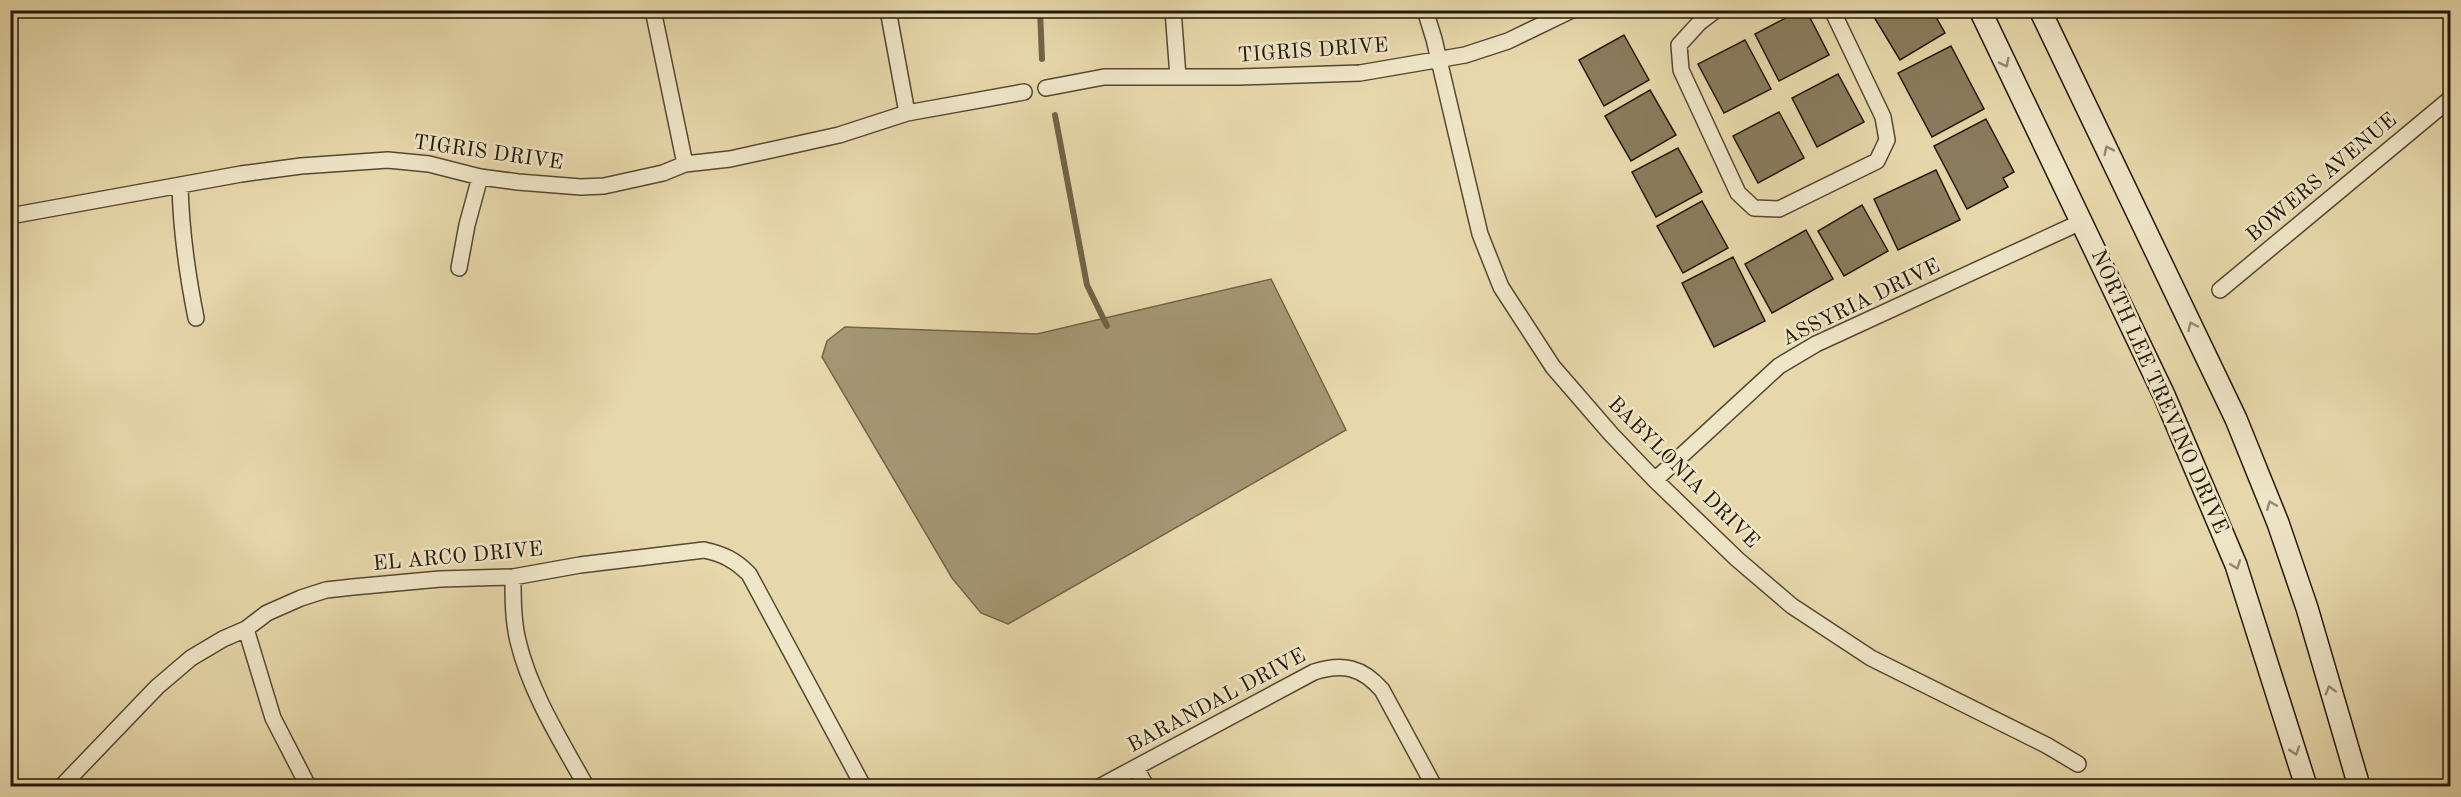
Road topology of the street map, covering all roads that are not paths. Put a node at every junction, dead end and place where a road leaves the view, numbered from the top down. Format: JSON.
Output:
{"nodes":[{"id":1,"x":653,"y":10,"type":"edge"},
{"id":2,"x":888,"y":10,"type":"edge"},
{"id":3,"x":1173,"y":10,"type":"edge"},
{"id":4,"x":1425,"y":10,"type":"edge"},
{"id":5,"x":1572,"y":10,"type":"edge"},
{"id":6,"x":1716,"y":10,"type":"edge"},
{"id":7,"x":1832,"y":10,"type":"edge"},
{"id":8,"x":1980,"y":10,"type":"edge"},
{"id":9,"x":2040,"y":10,"type":"edge"},
{"id":10,"x":1439,"y":60,"type":"junction"},
{"id":11,"x":1178,"y":77,"type":"junction"},
{"id":12,"x":1046,"y":88,"type":"dead end"},
{"id":13,"x":1024,"y":92,"type":"dead end"},
{"id":14,"x":2451,"y":99,"type":"edge"},
{"id":15,"x":908,"y":114,"type":"junction"},
{"id":16,"x":685,"y":164,"type":"junction"},
{"id":17,"x":480,"y":177,"type":"junction"},
{"id":18,"x":180,"y":185,"type":"junction"},
{"id":19,"x":10,"y":216,"type":"edge"},
{"id":20,"x":2081,"y":222,"type":"junction"},
{"id":21,"x":459,"y":268,"type":"dead end"},
{"id":22,"x":2220,"y":290,"type":"dead end"},
{"id":23,"x":196,"y":318,"type":"dead end"},
{"id":24,"x":1655,"y":480,"type":"junction"},
{"id":25,"x":513,"y":577,"type":"junction"},
{"id":26,"x":246,"y":629,"type":"junction"},
{"id":27,"x":2078,"y":764,"type":"dead end"},
{"id":28,"x":1136,"y":768,"type":"junction"},
{"id":29,"x":62,"y":786,"type":"edge"},
{"id":30,"x":308,"y":786,"type":"edge"},
{"id":31,"x":586,"y":786,"type":"edge"},
{"id":32,"x":863,"y":786,"type":"edge"},
{"id":33,"x":1101,"y":786,"type":"edge"},
{"id":34,"x":1146,"y":786,"type":"edge"},
{"id":35,"x":1434,"y":786,"type":"edge"},
{"id":36,"x":2306,"y":786,"type":"edge"},
{"id":37,"x":2360,"y":786,"type":"edge"}],
"edges":[{"from":1,"to":16,"type":"street"},
{"from":2,"to":15,"type":"street"},
{"from":3,"to":11,"type":"street"},
{"from":4,"to":10,"type":"street","name":"BABYLONIA DRIVE"},
{"from":5,"to":10,"type":"street","name":"TIGRIS DRIVE"},
{"from":6,"to":7,"type":"street"},
{"from":8,"to":20,"type":"main road","name":"NORTH LEE TREVINO DRIVE","one_way":true},
{"from":37,"to":9,"type":"main road","one_way":true},
{"from":10,"to":11,"type":"street","name":"TIGRIS DRIVE"},
{"from":10,"to":24,"type":"street","name":"BABYLONIA DRIVE"},
{"from":11,"to":12,"type":"street","name":"TIGRIS DRIVE"},
{"from":13,"to":15,"type":"street","name":"TIGRIS DRIVE"},
{"from":14,"to":22,"type":"street","name":"BOWERS AVENUE"},
{"from":15,"to":16,"type":"street","name":"TIGRIS DRIVE"},
{"from":16,"to":17,"type":"street","name":"TIGRIS DRIVE"},
{"from":17,"to":18,"type":"street","name":"TIGRIS DRIVE"},
{"from":17,"to":21,"type":"street"},
{"from":18,"to":19,"type":"street","name":"TIGRIS DRIVE"},
{"from":18,"to":23,"type":"street"},
{"from":20,"to":24,"type":"street","name":"ASSYRIA DRIVE"},
{"from":20,"to":36,"type":"main road","name":"NORTH LEE TREVINO DRIVE","one_way":true},
{"from":24,"to":27,"type":"street","name":"BABYLONIA DRIVE"},
{"from":25,"to":26,"type":"street","name":"EL ARCO DRIVE"},
{"from":25,"to":31,"type":"street"},
{"from":25,"to":32,"type":"street","name":"EL ARCO DRIVE"},
{"from":26,"to":29,"type":"street","name":"EL ARCO DRIVE"},
{"from":26,"to":30,"type":"street"},
{"from":28,"to":33,"type":"street","name":"BARANDAL DRIVE"},
{"from":28,"to":34,"type":"street"},
{"from":28,"to":35,"type":"street","name":"BARANDAL DRIVE"}]}
